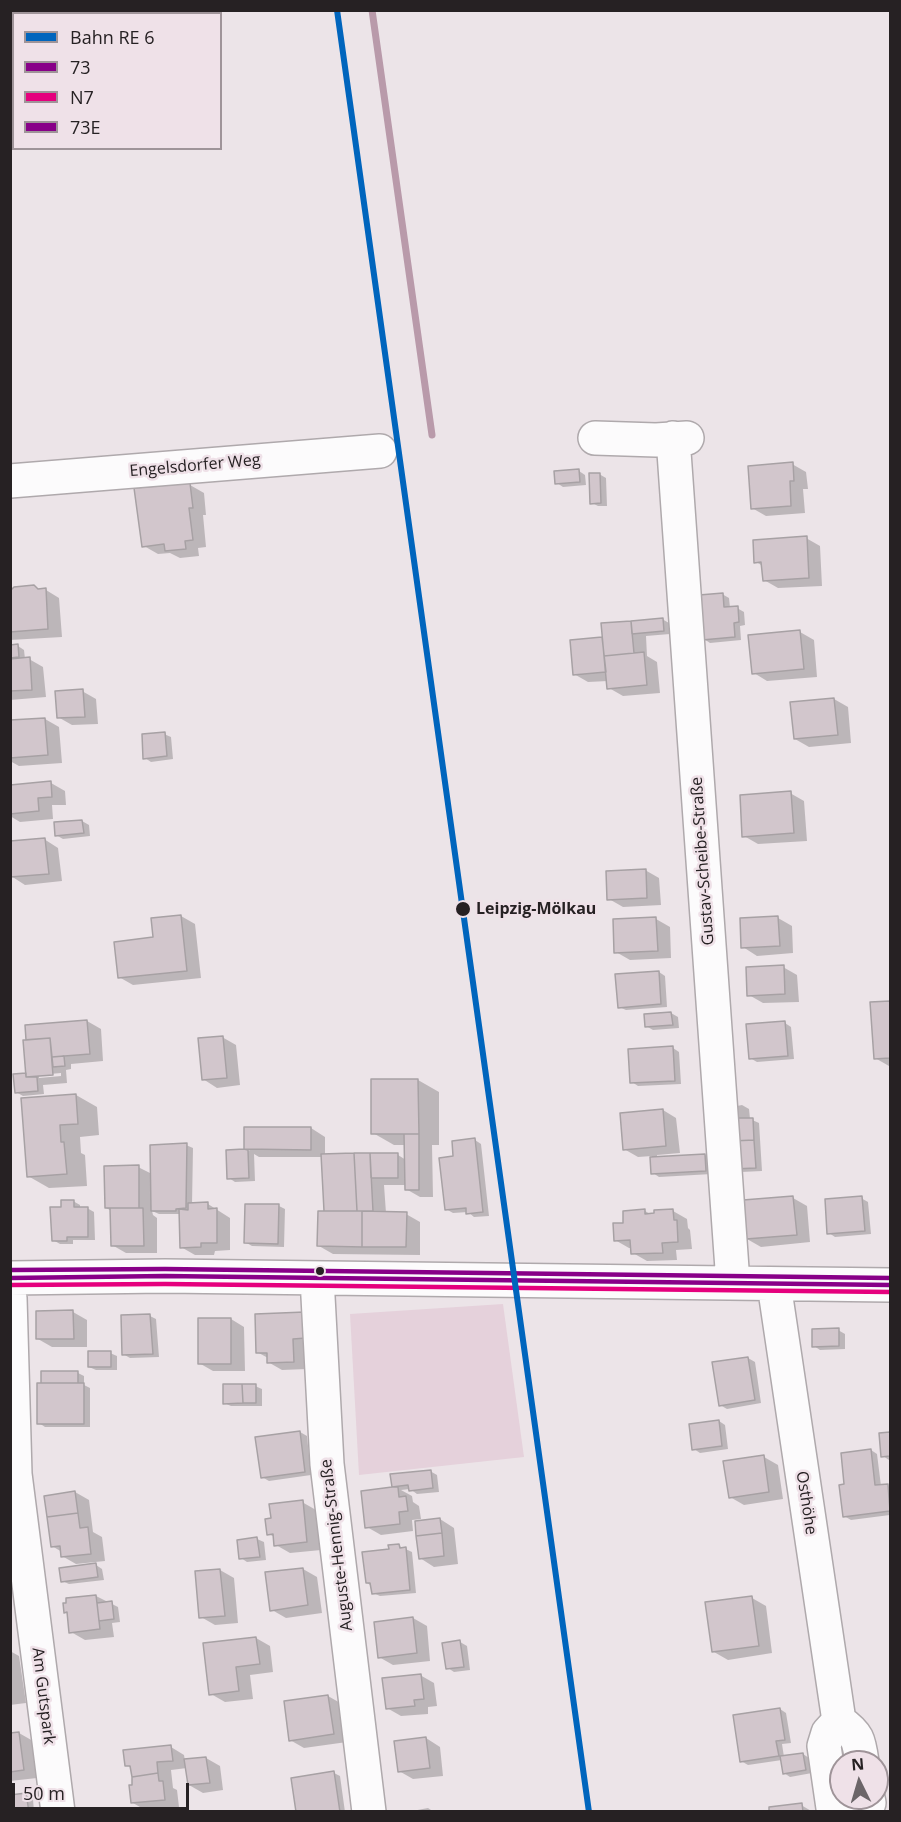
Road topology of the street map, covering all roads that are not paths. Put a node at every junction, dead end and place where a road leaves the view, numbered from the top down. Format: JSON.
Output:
{"nodes":[{"id":1,"x":595,"y":438,"type":"dead end"},
{"id":2,"x":380,"y":451,"type":"dead end"},
{"id":3,"x":10,"y":481,"type":"edge"},
{"id":4,"x":10,"y":1278,"type":"edge"},
{"id":5,"x":317,"y":1278,"type":"junction"},
{"id":6,"x":733,"y":1283,"type":"junction"},
{"id":7,"x":774,"y":1284,"type":"junction"},
{"id":8,"x":891,"y":1285,"type":"edge"},
{"id":9,"x":10,"y":1298,"type":"edge"},
{"id":10,"x":22,"y":1617,"type":"edge"},
{"id":11,"x":839,"y":1721,"type":"junction"},
{"id":12,"x":860,"y":1750,"type":"edge"},
{"id":13,"x":58,"y":1812,"type":"edge"},
{"id":14,"x":369,"y":1812,"type":"edge"},
{"id":15,"x":837,"y":1812,"type":"edge"}],
"edges":[{"from":1,"to":6,"type":"street","name":"Gustav-Scheibe-Straße"},
{"from":2,"to":3,"type":"street","name":"Engelsdorfer Weg"},
{"from":4,"to":5,"type":"street"},
{"from":5,"to":6,"type":"street"},
{"from":5,"to":14,"type":"street","name":"Auguste-Hennig-Straße"},
{"from":6,"to":7,"type":"street"},
{"from":7,"to":8,"type":"street"},
{"from":7,"to":11,"type":"street","name":"Osthöhe"},
{"from":9,"to":10,"type":"street","name":"Am Gutspark"},
{"from":10,"to":13,"type":"street","name":"Am Gutspark"},
{"from":11,"to":12,"type":"street"},
{"from":11,"to":15,"type":"street"}]}
